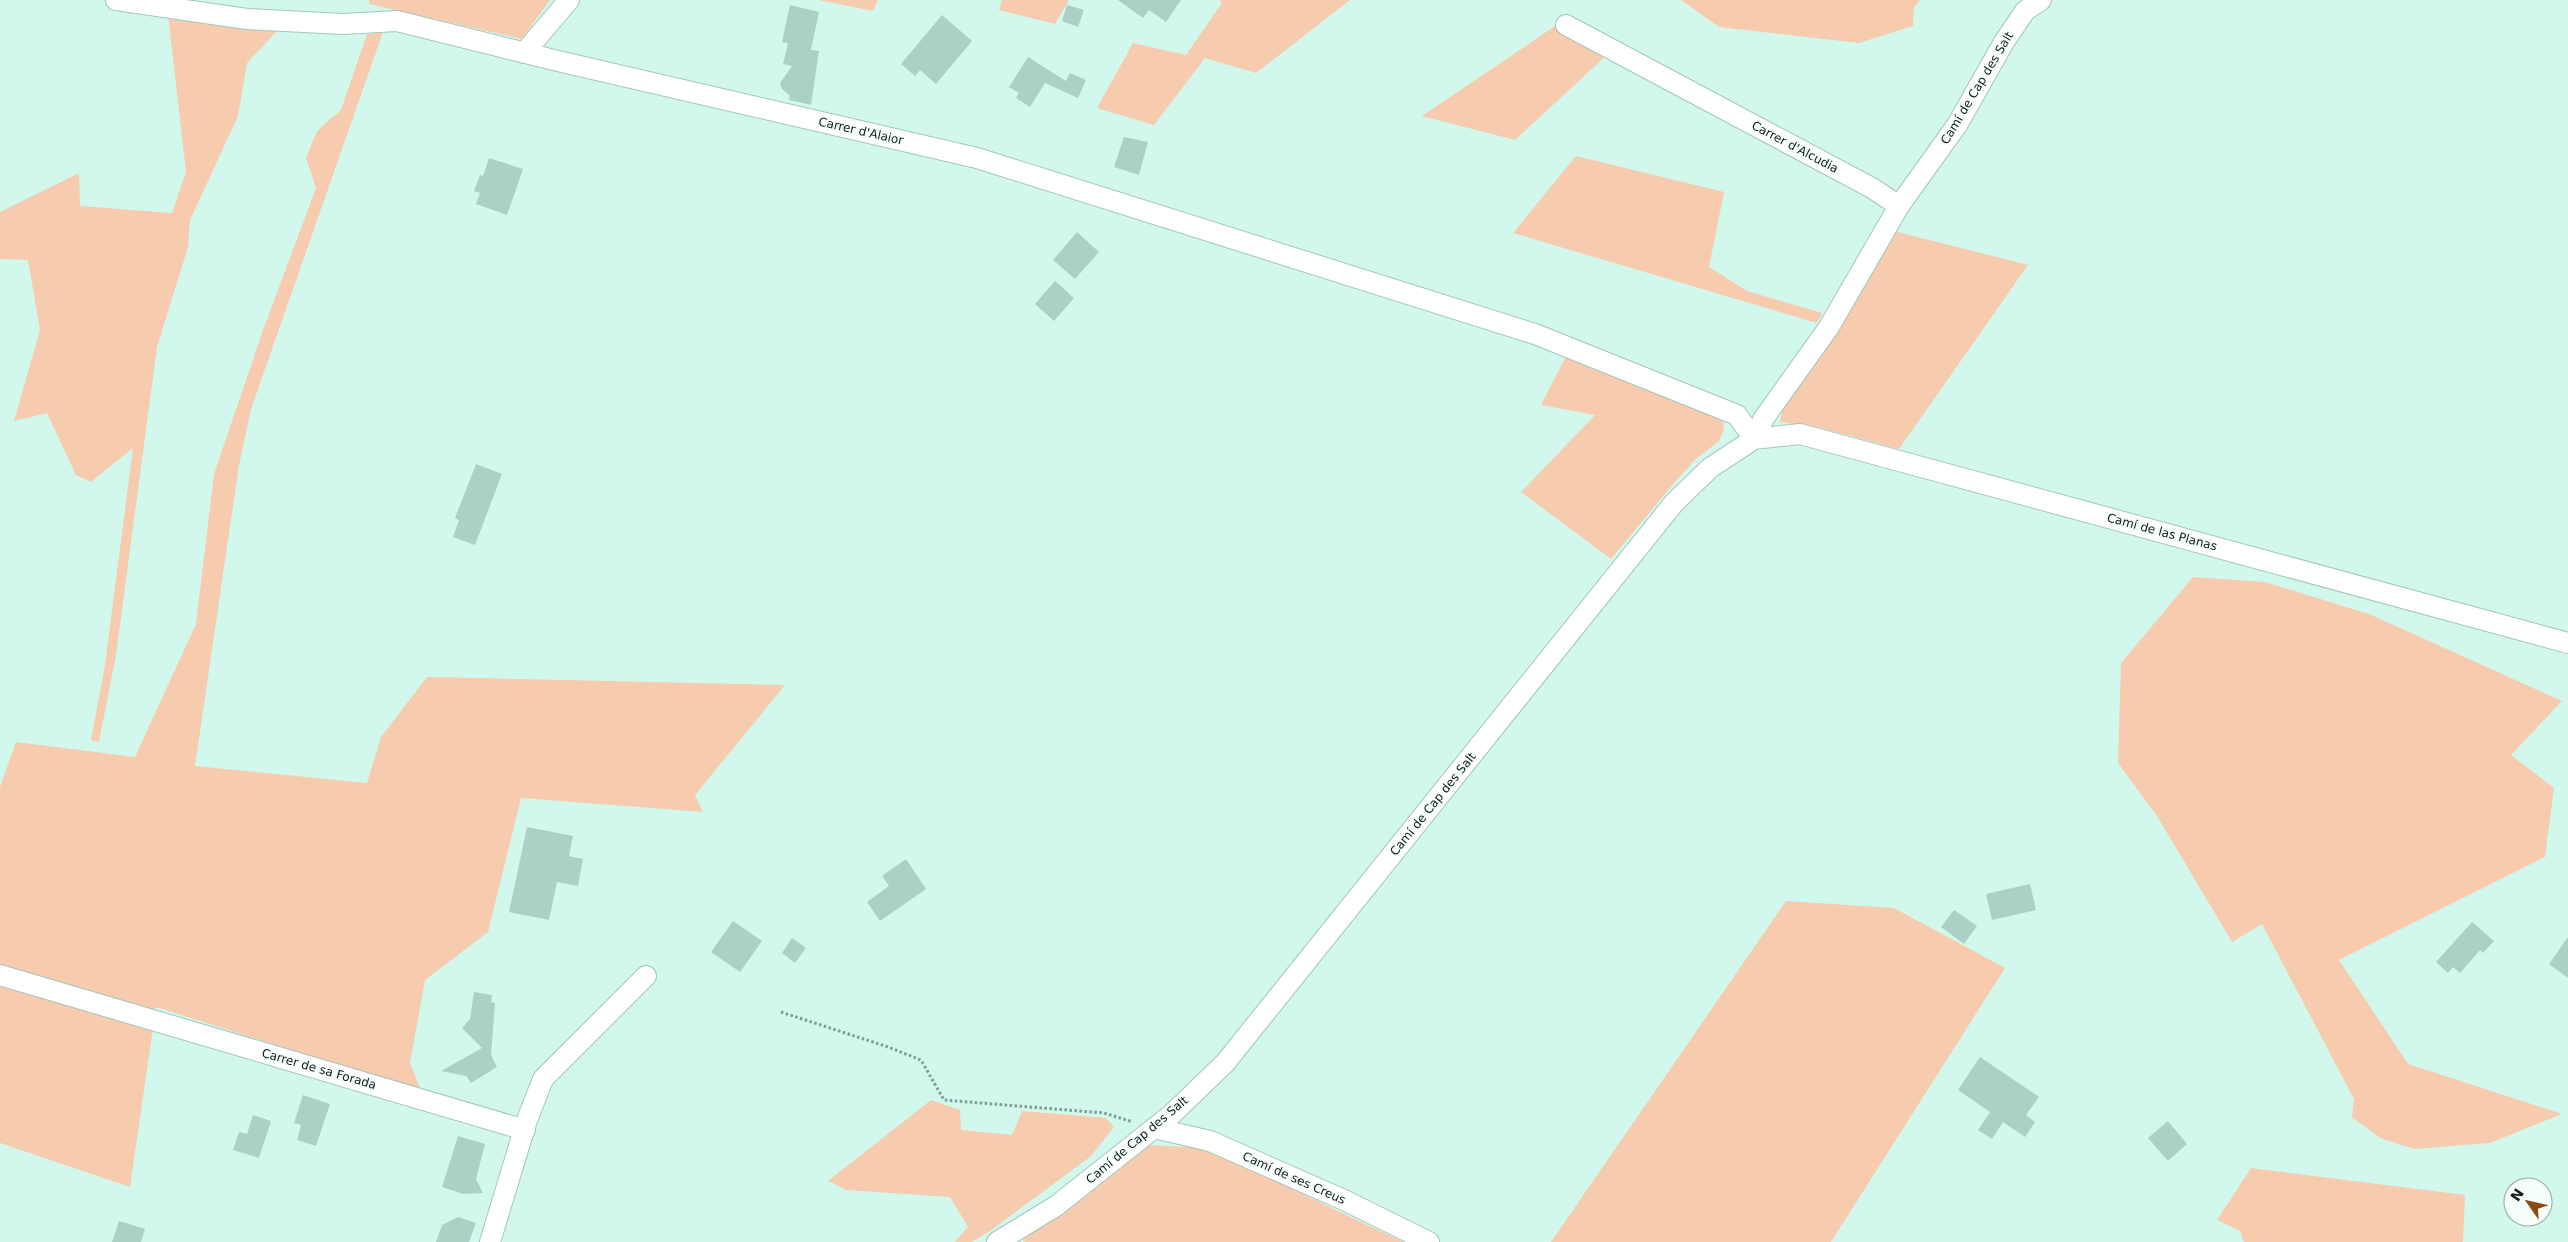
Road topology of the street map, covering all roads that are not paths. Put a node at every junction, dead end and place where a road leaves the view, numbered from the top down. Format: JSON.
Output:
{"nodes":[{"id":1,"x":116,"y":0,"type":"edge"},
{"id":2,"x":569,"y":0,"type":"edge"},
{"id":3,"x":2041,"y":0,"type":"edge"},
{"id":4,"x":1566,"y":25,"type":"dead end"},
{"id":5,"x":524,"y":53,"type":"junction"},
{"id":6,"x":1899,"y":206,"type":"junction"},
{"id":7,"x":1754,"y":439,"type":"junction"},
{"id":8,"x":2568,"y":643,"type":"edge"},
{"id":9,"x":0,"y":975,"type":"edge"},
{"id":10,"x":646,"y":976,"type":"dead end"},
{"id":11,"x":1154,"y":1128,"type":"junction"},
{"id":12,"x":524,"y":1130,"type":"junction"},
{"id":13,"x":490,"y":1242,"type":"edge"},
{"id":14,"x":997,"y":1242,"type":"edge"},
{"id":15,"x":1429,"y":1242,"type":"edge"}],
"edges":[{"from":1,"to":5,"type":"street","name":"Carrer d'Alaior"},
{"from":2,"to":5,"type":"street"},
{"from":3,"to":6,"type":"street","name":"Camí de Cap des Salt"},
{"from":4,"to":6,"type":"street","name":"Carrer d'Alcudia"},
{"from":5,"to":7,"type":"street","name":"Carrer d'Alaior"},
{"from":6,"to":7,"type":"street"},
{"from":7,"to":8,"type":"street","name":"Camí de las Planas"},
{"from":7,"to":11,"type":"street","name":"Camí de Cap des Salt"},
{"from":9,"to":12,"type":"street","name":"Carrer de sa Forada"},
{"from":10,"to":12,"type":"street"},
{"from":11,"to":14,"type":"street","name":"Camí de Cap des Salt"},
{"from":11,"to":15,"type":"street","name":"Camí de ses Creus"},
{"from":12,"to":13,"type":"street"}]}
